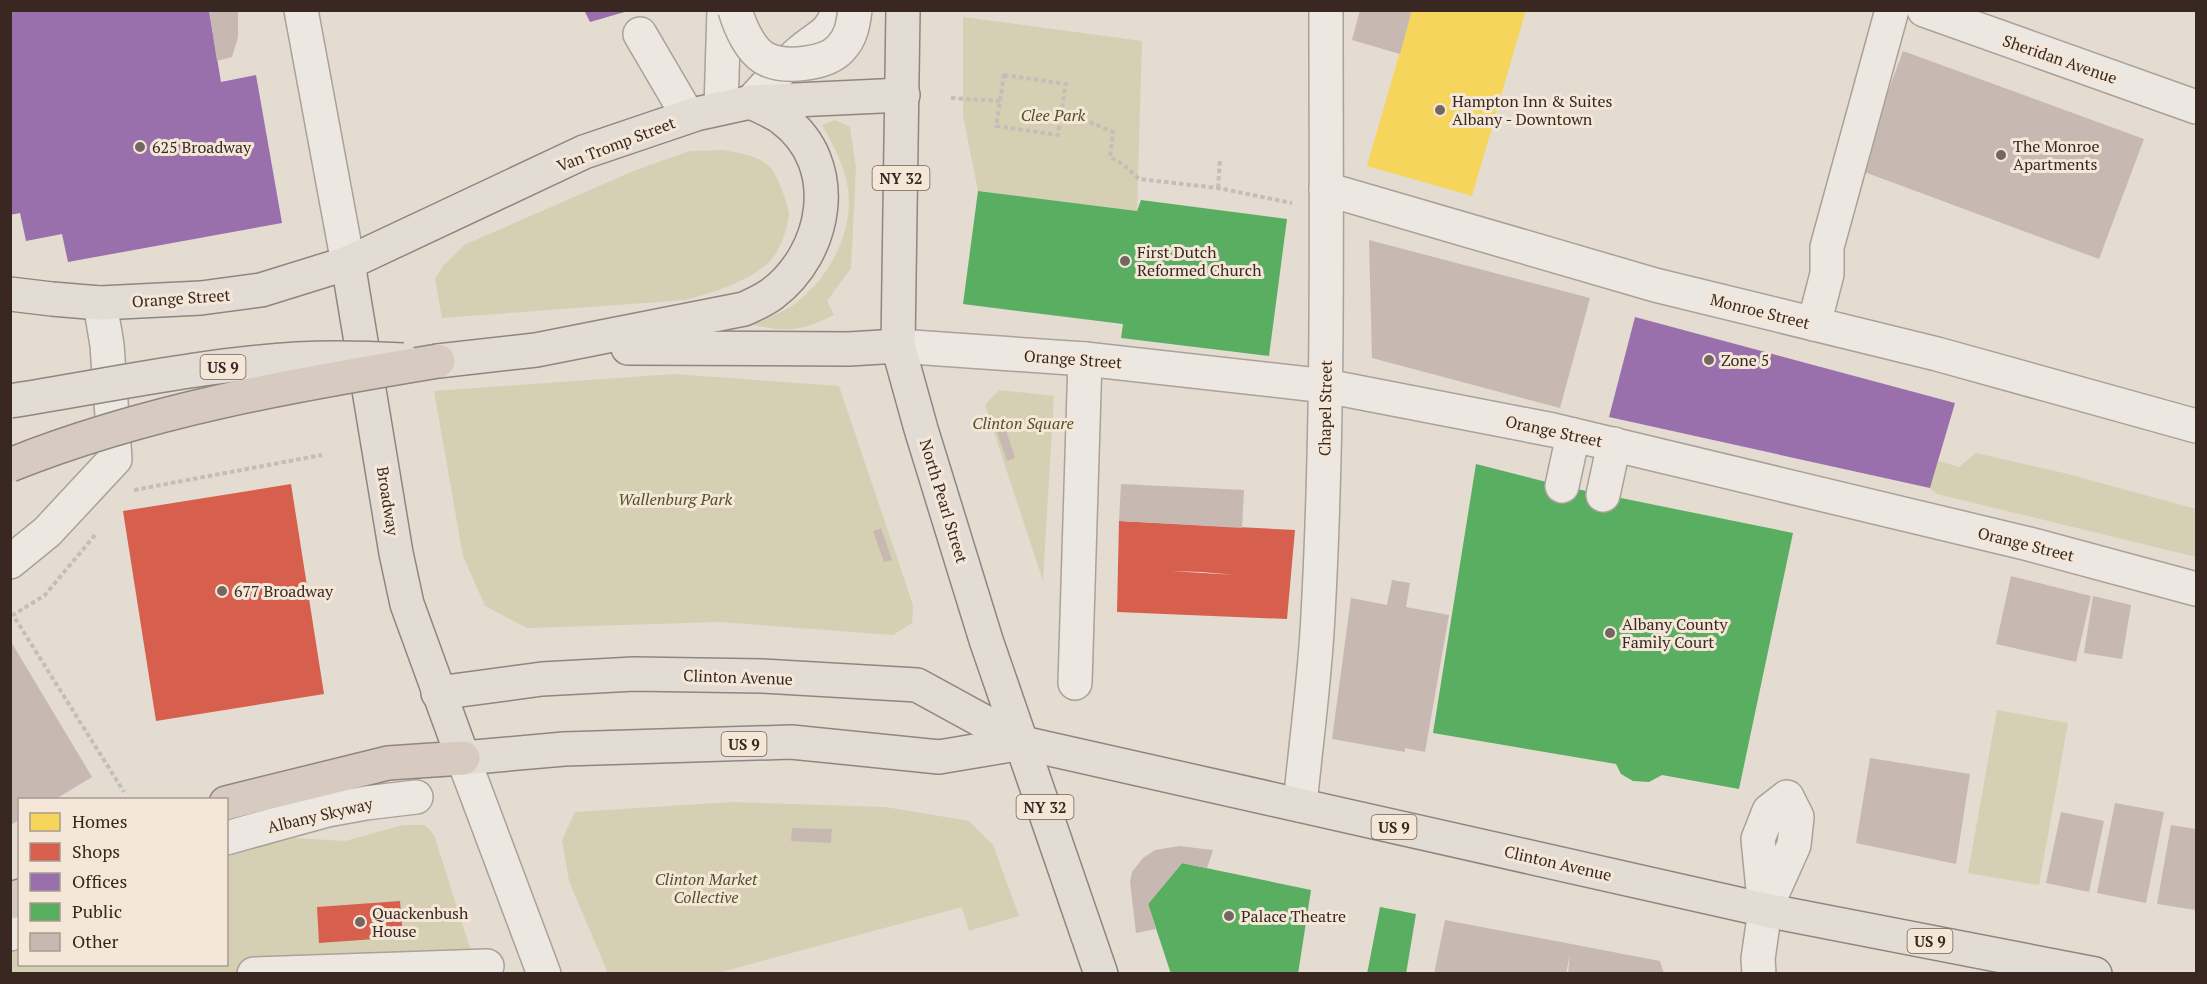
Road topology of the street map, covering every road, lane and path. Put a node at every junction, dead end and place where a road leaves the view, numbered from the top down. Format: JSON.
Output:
{"nodes":[{"id":1,"x":301,"y":10,"type":"edge"},
{"id":2,"x":724,"y":10,"type":"edge"},
{"id":3,"x":735,"y":10,"type":"edge"},
{"id":4,"x":838,"y":10,"type":"edge"},
{"id":5,"x":855,"y":10,"type":"edge"},
{"id":6,"x":903,"y":10,"type":"edge"},
{"id":7,"x":1326,"y":10,"type":"edge"},
{"id":8,"x":1892,"y":10,"type":"edge"},
{"id":9,"x":1924,"y":10,"type":"edge"},
{"id":10,"x":1995,"y":23,"type":"edge"},
{"id":11,"x":640,"y":34,"type":"dead end"},
{"id":12,"x":903,"y":95,"type":"junction"},
{"id":13,"x":951,"y":98,"type":"dead end"},
{"id":14,"x":1000,"y":101,"type":"junction"},
{"id":15,"x":736,"y":105,"type":"junction"},
{"id":16,"x":2196,"y":107,"type":"edge"},
{"id":17,"x":1062,"y":110,"type":"junction"},
{"id":18,"x":688,"y":116,"type":"junction"},
{"id":19,"x":1220,"y":160,"type":"dead end"},
{"id":20,"x":1218,"y":188,"type":"junction"},
{"id":21,"x":1326,"y":189,"type":"junction"},
{"id":22,"x":1292,"y":203,"type":"dead end"},
{"id":23,"x":348,"y":263,"type":"junction"},
{"id":24,"x":10,"y":294,"type":"edge"},
{"id":25,"x":100,"y":303,"type":"junction"},
{"id":26,"x":1814,"y":324,"type":"junction"},
{"id":27,"x":898,"y":346,"type":"junction"},
{"id":28,"x":536,"y":350,"type":"junction"},
{"id":29,"x":1086,"y":358,"type":"junction"},
{"id":30,"x":438,"y":361,"type":"junction"},
{"id":31,"x":1326,"y":386,"type":"junction"},
{"id":32,"x":10,"y":401,"type":"edge"},
{"id":33,"x":2196,"y":426,"type":"edge"},
{"id":34,"x":1574,"y":435,"type":"junction"},
{"id":35,"x":1614,"y":444,"type":"junction"},
{"id":36,"x":322,"y":456,"type":"dead end"},
{"id":37,"x":10,"y":465,"type":"edge"},
{"id":38,"x":136,"y":482,"type":"dead end"},
{"id":39,"x":1562,"y":486,"type":"dead end"},
{"id":40,"x":1603,"y":495,"type":"dead end"},
{"id":41,"x":97,"y":533,"type":"dead end"},
{"id":42,"x":10,"y":562,"type":"edge"},
{"id":43,"x":2196,"y":589,"type":"edge"},
{"id":44,"x":1075,"y":684,"type":"dead end"},
{"id":45,"x":438,"y":693,"type":"junction"},
{"id":46,"x":1023,"y":743,"type":"junction"},
{"id":47,"x":463,"y":758,"type":"junction"},
{"id":48,"x":124,"y":792,"type":"dead end"},
{"id":49,"x":416,"y":797,"type":"dead end"},
{"id":50,"x":228,"y":803,"type":"edge"},
{"id":51,"x":1300,"y":805,"type":"junction"},
{"id":52,"x":228,"y":837,"type":"edge"},
{"id":53,"x":1765,"y":910,"type":"junction"},
{"id":54,"x":487,"y":966,"type":"dead end"},
{"id":55,"x":2042,"y":968,"type":"edge"},
{"id":56,"x":254,"y":974,"type":"edge"},
{"id":57,"x":544,"y":974,"type":"edge"},
{"id":58,"x":1101,"y":974,"type":"edge"},
{"id":59,"x":1759,"y":974,"type":"edge"},
{"id":60,"x":2094,"y":974,"type":"edge"}],
"edges":[{"from":1,"to":23,"type":"street","name":"Broadway"},
{"from":2,"to":15,"type":"street"},
{"from":3,"to":5,"type":"street","bridge":true},
{"from":4,"to":15,"type":"street"},
{"from":6,"to":12,"type":"main road","name":"North Pearl Street","number":"NY 32"},
{"from":7,"to":21,"type":"street","name":"Chapel Street"},
{"from":8,"to":26,"type":"street"},
{"from":9,"to":10,"type":"street","name":"Sheridan Avenue"},
{"from":10,"to":16,"type":"street","name":"Sheridan Avenue"},
{"from":11,"to":18,"type":"street"},
{"from":12,"to":15,"type":"main road","name":"Van Tromp Street"},
{"from":12,"to":27,"type":"main road","name":"North Pearl Street","number":"NY 32"},
{"from":13,"to":14,"type":"path"},
{"from":14,"to":17,"type":"path"},
{"from":14,"to":17,"type":"path"},
{"from":15,"to":18,"type":"main road","name":"Van Tromp Street"},
{"from":15,"to":28,"type":"main road"},
{"from":17,"to":20,"type":"path"},
{"from":18,"to":23,"type":"main road","name":"Van Tromp Street"},
{"from":19,"to":20,"type":"path"},
{"from":20,"to":22,"type":"path"},
{"from":21,"to":26,"type":"street","name":"Monroe Street"},
{"from":21,"to":31,"type":"street","name":"Chapel Street"},
{"from":23,"to":25,"type":"main road","name":"Orange Street"},
{"from":23,"to":45,"type":"main road","name":"Broadway"},
{"from":24,"to":25,"type":"main road","name":"Orange Street"},
{"from":25,"to":42,"type":"street"},
{"from":26,"to":33,"type":"street","name":"Monroe Street"},
{"from":27,"to":28,"type":"main road","number":"US 9"},
{"from":27,"to":29,"type":"street","name":"Orange Street"},
{"from":27,"to":46,"type":"main road","name":"North Pearl Street"},
{"from":28,"to":30,"type":"main road","number":"US 9"},
{"from":29,"to":31,"type":"street","name":"Orange Street"},
{"from":29,"to":44,"type":"street"},
{"from":30,"to":32,"type":"main road","number":"US 9","bridge":true},
{"from":30,"to":37,"type":"highway","bridge":true},
{"from":31,"to":34,"type":"street","name":"Orange Street"},
{"from":31,"to":51,"type":"street","name":"Chapel Street"},
{"from":34,"to":35,"type":"street","name":"Orange Street"},
{"from":34,"to":39,"type":"street"},
{"from":35,"to":40,"type":"street"},
{"from":35,"to":43,"type":"street","name":"Orange Street"},
{"from":36,"to":38,"type":"path"},
{"from":41,"to":48,"type":"path"},
{"from":45,"to":46,"type":"main road","name":"Clinton Avenue"},
{"from":45,"to":47,"type":"main road","name":"Broadway"},
{"from":46,"to":47,"type":"main road","name":"Clinton Avenue","number":"US 9"},
{"from":46,"to":51,"type":"main road","name":"Clinton Avenue","number":"US 9"},
{"from":46,"to":58,"type":"main road","name":"North Pearl Street","number":"NY 32"},
{"from":47,"to":50,"type":"highway"},
{"from":47,"to":57,"type":"street","name":"Broadway"},
{"from":49,"to":52,"type":"street","name":"Albany Skyway"},
{"from":51,"to":53,"type":"main road","name":"Clinton Avenue","number":"US 9"},
{"from":53,"to":55,"type":"main road","name":"Clinton Avenue","number":"US 9"},
{"from":53,"to":59,"type":"street"},
{"from":54,"to":56,"type":"street"},
{"from":55,"to":60,"type":"main road","name":"Clinton Avenue","number":"US 9"}]}
